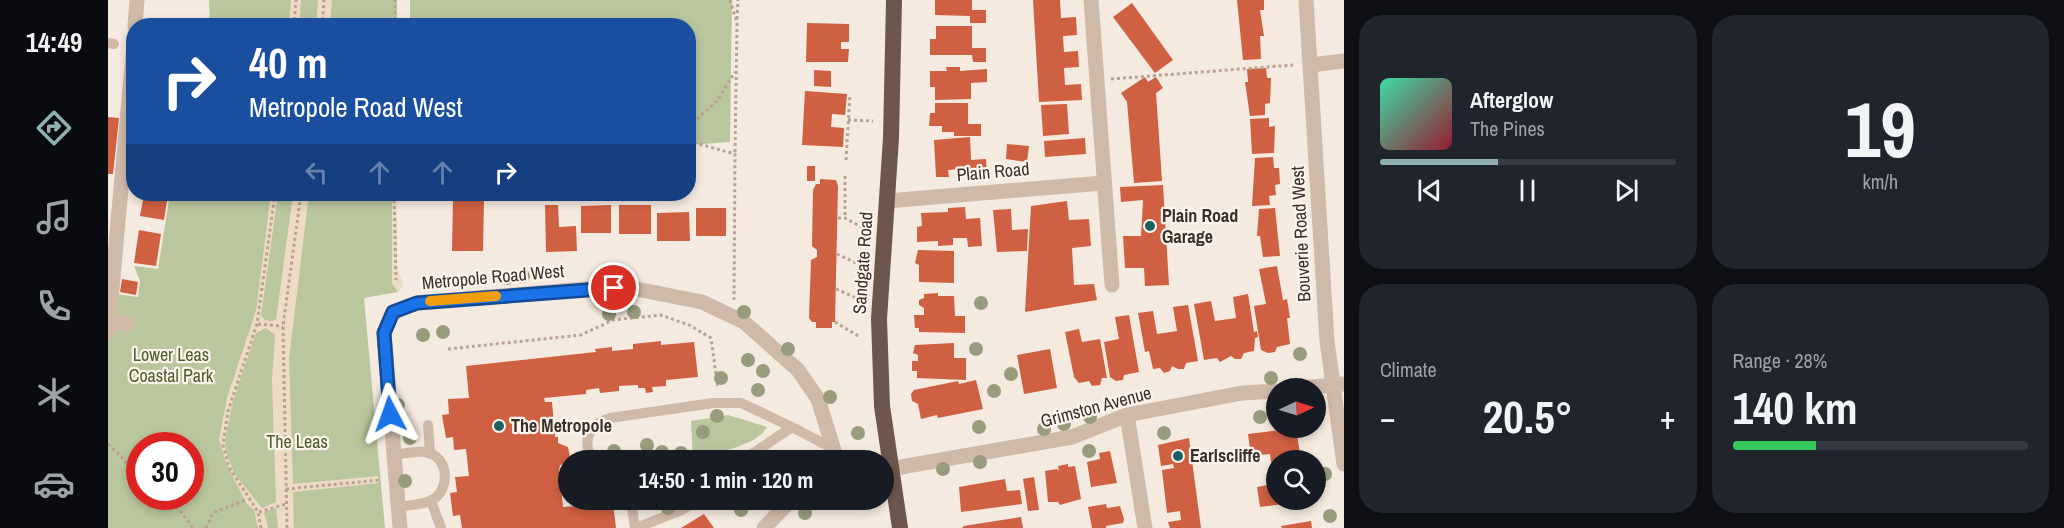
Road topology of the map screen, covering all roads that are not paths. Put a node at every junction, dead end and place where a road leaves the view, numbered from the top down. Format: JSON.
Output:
{"nodes":[{"id":1,"x":137,"y":0,"type":"edge"},
{"id":2,"x":894,"y":0,"type":"edge"},
{"id":3,"x":1091,"y":0,"type":"edge"},
{"id":4,"x":1306,"y":0,"type":"edge"},
{"id":5,"x":136,"y":18,"type":"edge"},
{"id":6,"x":1344,"y":61,"type":"edge"},
{"id":7,"x":1311,"y":65,"type":"junction"},
{"id":8,"x":126,"y":135,"type":"edge"},
{"id":9,"x":1103,"y":183,"type":"junction"},
{"id":10,"x":887,"y":201,"type":"junction"},
{"id":11,"x":1112,"y":285,"type":"dead end"},
{"id":12,"x":128,"y":323,"type":"dead end"},
{"id":13,"x":109,"y":328,"type":"edge"},
{"id":14,"x":1338,"y":385,"type":"edge"},
{"id":15,"x":1266,"y":392,"type":"edge"},
{"id":16,"x":1127,"y":415,"type":"junction"},
{"id":17,"x":428,"y":425,"type":"dead end"},
{"id":18,"x":792,"y":427,"type":"junction"},
{"id":19,"x":589,"y":450,"type":"edge"},
{"id":20,"x":758,"y":450,"type":"edge"},
{"id":21,"x":829,"y":450,"type":"edge"},
{"id":22,"x":835,"y":450,"type":"edge"},
{"id":23,"x":885,"y":450,"type":"edge"},
{"id":24,"x":430,"y":454,"type":"junction"},
{"id":25,"x":393,"y":455,"type":"junction"},
{"id":26,"x":1344,"y":464,"type":"edge"},
{"id":27,"x":894,"y":469,"type":"edge"},
{"id":28,"x":431,"y":501,"type":"junction"},
{"id":29,"x":894,"y":501,"type":"edge"},
{"id":30,"x":398,"y":507,"type":"junction"},
{"id":31,"x":633,"y":510,"type":"edge"},
{"id":32,"x":681,"y":510,"type":"edge"},
{"id":33,"x":781,"y":510,"type":"edge"},
{"id":34,"x":400,"y":528,"type":"edge"},
{"id":35,"x":441,"y":528,"type":"edge"},
{"id":36,"x":636,"y":528,"type":"edge"},
{"id":37,"x":764,"y":528,"type":"edge"},
{"id":38,"x":900,"y":528,"type":"edge"},
{"id":39,"x":1144,"y":528,"type":"edge"}],
"edges":[{"from":1,"to":5,"type":"street"},
{"from":2,"to":10,"type":"highway","name":"Sandgate Road"},
{"from":3,"to":9,"type":"street"},
{"from":4,"to":7,"type":"street","name":"Bouverie Road West"},
{"from":6,"to":7,"type":"street"},
{"from":7,"to":14,"type":"street","name":"Bouverie Road West"},
{"from":8,"to":13,"type":"street"},
{"from":9,"to":10,"type":"street","name":"Plain Road"},
{"from":9,"to":11,"type":"street"},
{"from":10,"to":23,"type":"highway","name":"Sandgate Road"},
{"from":12,"to":13,"type":"street"},
{"from":14,"to":26,"type":"street","name":"Bouverie Road West"},
{"from":15,"to":16,"type":"street","name":"Grimston Avenue"},
{"from":16,"to":27,"type":"street","name":"Grimston Avenue"},
{"from":16,"to":39,"type":"street"},
{"from":17,"to":24,"type":"lane"},
{"from":18,"to":19,"type":"lane"},
{"from":18,"to":20,"type":"lane"},
{"from":18,"to":21,"type":"lane"},
{"from":22,"to":25,"type":"street","name":"Metropole Road West"},
{"from":24,"to":25,"type":"lane"},
{"from":24,"to":28,"type":"lane"},
{"from":25,"to":30,"type":"street"},
{"from":28,"to":30,"type":"lane"},
{"from":28,"to":35,"type":"lane"},
{"from":29,"to":38,"type":"highway","name":"Sandgate Road"},
{"from":30,"to":34,"type":"street"},
{"from":31,"to":36,"type":"lane"},
{"from":32,"to":36,"type":"lane"},
{"from":33,"to":37,"type":"street"}]}
